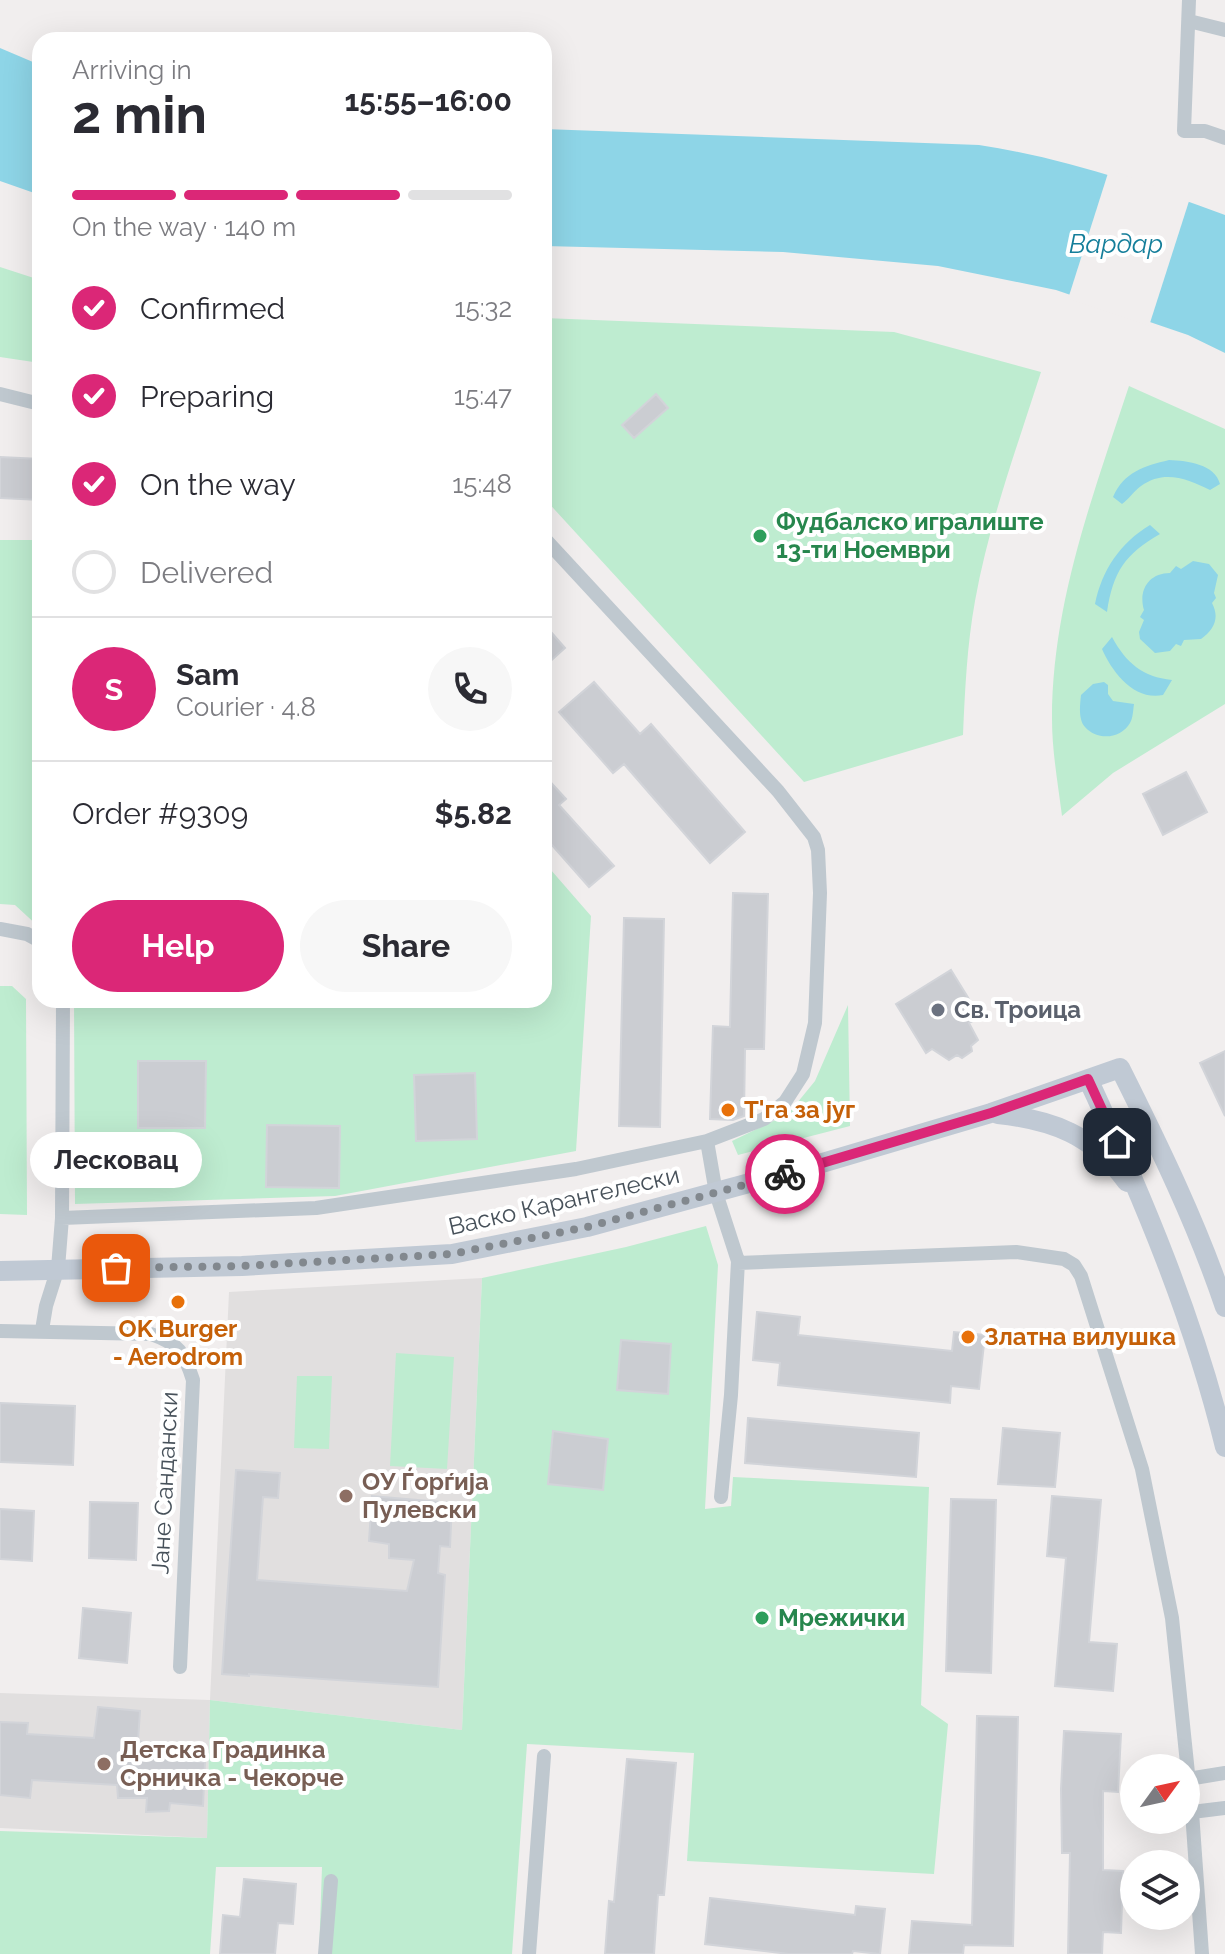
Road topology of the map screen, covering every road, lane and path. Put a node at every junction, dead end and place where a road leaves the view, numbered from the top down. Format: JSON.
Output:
{"nodes":[{"id":1,"x":1189,"y":0,"type":"edge"},
{"id":2,"x":1189,"y":21,"type":"junction"},
{"id":3,"x":1225,"y":30,"type":"edge"},
{"id":4,"x":1225,"y":138,"type":"edge"},
{"id":5,"x":0,"y":394,"type":"edge"},
{"id":6,"x":32,"y":402,"type":"edge"},
{"id":7,"x":552,"y":547,"type":"edge"},
{"id":8,"x":0,"y":929,"type":"edge"},
{"id":9,"x":32,"y":937,"type":"edge"},
{"id":10,"x":63,"y":1008,"type":"edge"},
{"id":11,"x":1088,"y":1079,"type":"junction"},
{"id":12,"x":991,"y":1113,"type":"junction"},
{"id":13,"x":707,"y":1141,"type":"junction"},
{"id":14,"x":716,"y":1193,"type":"junction"},
{"id":15,"x":1147,"y":1212,"type":"junction"},
{"id":16,"x":62,"y":1218,"type":"junction"},
{"id":17,"x":738,"y":1263,"type":"junction"},
{"id":18,"x":58,"y":1268,"type":"junction"},
{"id":19,"x":0,"y":1271,"type":"edge"},
{"id":20,"x":1225,"y":1307,"type":"edge"},
{"id":21,"x":42,"y":1330,"type":"junction"},
{"id":22,"x":0,"y":1331,"type":"edge"},
{"id":23,"x":1225,"y":1447,"type":"edge"},
{"id":24,"x":721,"y":1497,"type":"dead end"},
{"id":25,"x":180,"y":1667,"type":"dead end"},
{"id":26,"x":1186,"y":1754,"type":"edge"},
{"id":27,"x":544,"y":1756,"type":"dead end"},
{"id":28,"x":1225,"y":1773,"type":"edge"},
{"id":29,"x":1200,"y":1777,"type":"edge"},
{"id":30,"x":1225,"y":1808,"type":"edge"},
{"id":31,"x":1200,"y":1811,"type":"edge"},
{"id":32,"x":1194,"y":1834,"type":"edge"},
{"id":33,"x":331,"y":1881,"type":"dead end"},
{"id":34,"x":325,"y":1954,"type":"edge"},
{"id":35,"x":529,"y":1954,"type":"edge"},
{"id":36,"x":1202,"y":1954,"type":"edge"}],
"edges":[{"from":1,"to":2,"type":"street"},
{"from":2,"to":3,"type":"street"},
{"from":2,"to":4,"type":"street"},
{"from":5,"to":6,"type":"street"},
{"from":7,"to":13,"type":"street"},
{"from":8,"to":9,"type":"street"},
{"from":10,"to":16,"type":"street"},
{"from":11,"to":12,"type":"street","name":"Васко Карангелески"},
{"from":11,"to":15,"type":"street"},
{"from":11,"to":20,"type":"street","name":"Васко Карангелески"},
{"from":12,"to":14,"type":"street","name":"Васко Карангелески"},
{"from":12,"to":15,"type":"street"},
{"from":13,"to":14,"type":"street"},
{"from":13,"to":16,"type":"street"},
{"from":14,"to":17,"type":"street"},
{"from":14,"to":18,"type":"street","name":"Васко Карангелески"},
{"from":15,"to":23,"type":"street"},
{"from":16,"to":18,"type":"street"},
{"from":17,"to":24,"type":"street"},
{"from":17,"to":26,"type":"street"},
{"from":18,"to":19,"type":"street","name":"Васко Карангелески"},
{"from":18,"to":21,"type":"street"},
{"from":21,"to":22,"type":"street","name":"Јане Сандански"},
{"from":21,"to":25,"type":"street","name":"Јане Сандански"},
{"from":27,"to":35,"type":"street"},
{"from":28,"to":29,"type":"street"},
{"from":30,"to":31,"type":"street"},
{"from":32,"to":36,"type":"street"},
{"from":33,"to":34,"type":"street"}]}
